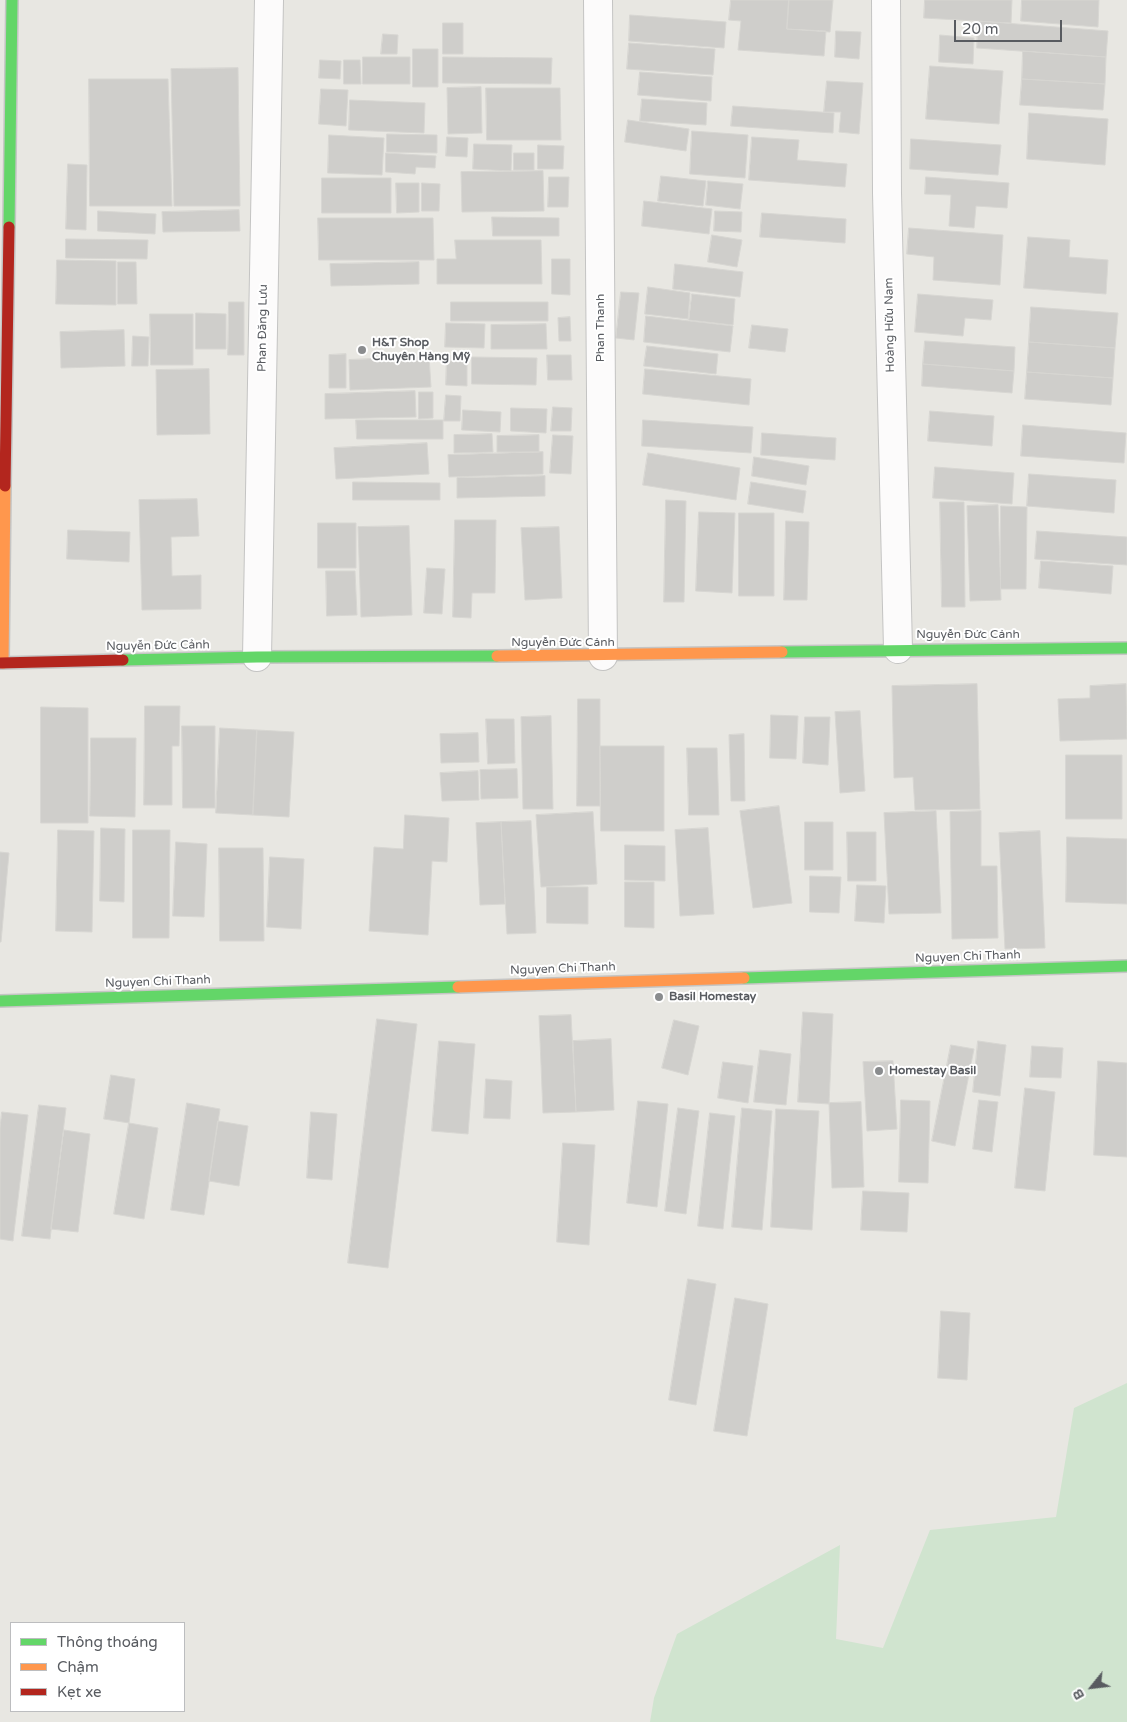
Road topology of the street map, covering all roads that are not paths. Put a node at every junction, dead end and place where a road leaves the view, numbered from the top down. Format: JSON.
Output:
{"nodes":[{"id":1,"x":12,"y":0,"type":"edge"},
{"id":2,"x":269,"y":0,"type":"edge"},
{"id":3,"x":598,"y":0,"type":"edge"},
{"id":4,"x":886,"y":0,"type":"edge"},
{"id":5,"x":1127,"y":648,"type":"edge"},
{"id":6,"x":898,"y":649,"type":"junction"},
{"id":7,"x":603,"y":656,"type":"junction"},
{"id":8,"x":257,"y":657,"type":"junction"},
{"id":9,"x":2,"y":663,"type":"edge"},
{"id":10,"x":1127,"y":966,"type":"edge"},
{"id":11,"x":0,"y":1001,"type":"edge"}],
"edges":[{"from":1,"to":9,"type":"street"},
{"from":2,"to":8,"type":"street","name":"Phan Đăng Lưu"},
{"from":3,"to":7,"type":"street","name":"Phan Thanh"},
{"from":4,"to":6,"type":"street","name":"Hoàng Hữu Nam"},
{"from":5,"to":6,"type":"street","name":"Nguyễn Đức Cảnh"},
{"from":6,"to":7,"type":"street","name":"Nguyễn Đức Cảnh"},
{"from":7,"to":8,"type":"street","name":"Nguyễn Đức Cảnh"},
{"from":8,"to":9,"type":"street","name":"Nguyễn Đức Cảnh"},
{"from":10,"to":11,"type":"street","name":"Nguyen Chi Thanh"}]}
